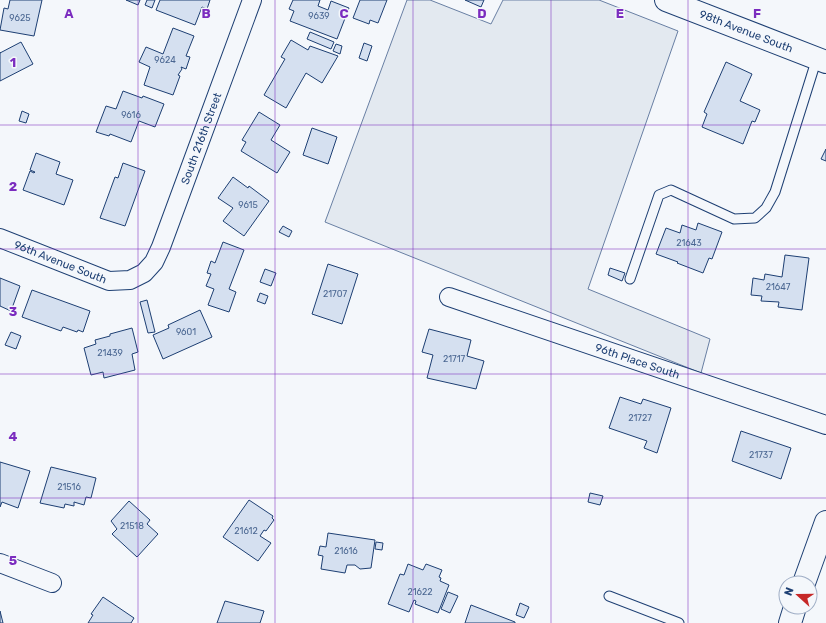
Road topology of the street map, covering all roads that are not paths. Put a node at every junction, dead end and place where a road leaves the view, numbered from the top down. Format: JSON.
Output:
{"nodes":[{"id":1,"x":252,"y":0,"type":"edge"},
{"id":2,"x":666,"y":0,"type":"edge"},
{"id":3,"x":821,"y":60,"type":"edge"},
{"id":4,"x":0,"y":238,"type":"edge"},
{"id":5,"x":144,"y":272,"type":"joint"},
{"id":6,"x":630,"y":279,"type":"dead end"},
{"id":7,"x":449,"y":297,"type":"dead end"},
{"id":8,"x":826,"y":425,"type":"edge"},
{"id":9,"x":826,"y":522,"type":"edge"},
{"id":10,"x":0,"y":563,"type":"edge"},
{"id":11,"x":807,"y":575,"type":"edge"},
{"id":12,"x":52,"y":583,"type":"dead end"},
{"id":13,"x":609,"y":596,"type":"dead end"},
{"id":14,"x":678,"y":623,"type":"edge"}],
"edges":[{"from":1,"to":5,"type":"street","name":"South 216th Street"},
{"from":2,"to":3,"type":"street","name":"98th Avenue South"},
{"from":3,"to":6,"type":"lane"},
{"from":4,"to":5,"type":"street","name":"96th Avenue South"},
{"from":7,"to":8,"type":"street","name":"96th Place South"},
{"from":9,"to":11,"type":"street"},
{"from":10,"to":12,"type":"street"},
{"from":13,"to":14,"type":"lane"}]}
